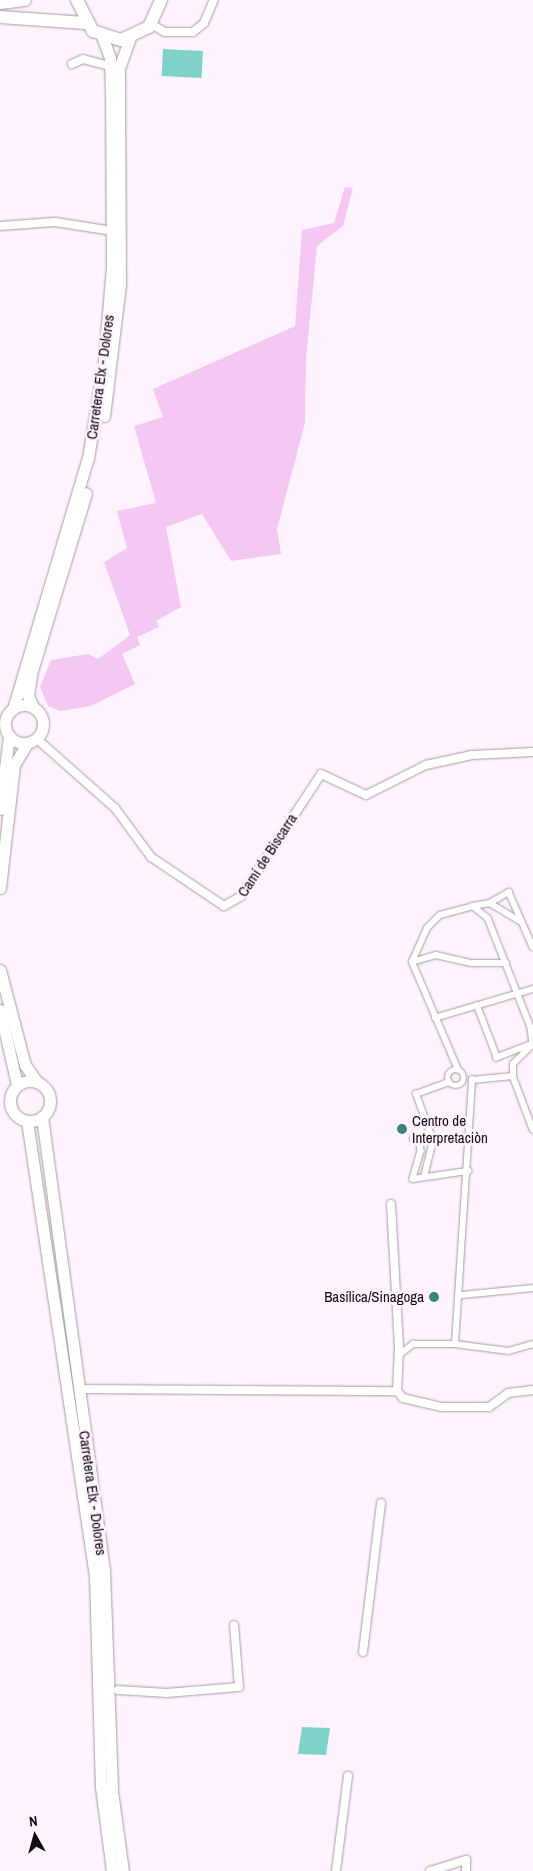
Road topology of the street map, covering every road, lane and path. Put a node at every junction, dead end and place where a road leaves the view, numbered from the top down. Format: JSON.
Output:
{"nodes":[{"id":1,"x":25,"y":0,"type":"edge"},
{"id":2,"x":77,"y":0,"type":"edge"},
{"id":3,"x":171,"y":0,"type":"edge"},
{"id":4,"x":214,"y":0,"type":"edge"},
{"id":5,"x":0,"y":3,"type":"edge"},
{"id":6,"x":160,"y":4,"type":"edge"},
{"id":7,"x":0,"y":17,"type":"edge"},
{"id":8,"x":85,"y":23,"type":"junction"},
{"id":9,"x":151,"y":24,"type":"junction"},
{"id":10,"x":102,"y":36,"type":"junction"},
{"id":11,"x":130,"y":38,"type":"junction"},
{"id":12,"x":72,"y":64,"type":"dead end"},
{"id":13,"x":110,"y":66,"type":"junction"},
{"id":14,"x":0,"y":226,"type":"edge"},
{"id":15,"x":106,"y":230,"type":"dead end"},
{"id":16,"x":32,"y":707,"type":"junction"},
{"id":17,"x":13,"y":709,"type":"junction"},
{"id":18,"x":9,"y":736,"type":"junction"},
{"id":19,"x":32,"y":741,"type":"junction"},
{"id":20,"x":533,"y":752,"type":"edge"},
{"id":21,"x":0,"y":809,"type":"edge"},
{"id":22,"x":0,"y":888,"type":"edge"},
{"id":23,"x":490,"y":903,"type":"junction"},
{"id":24,"x":473,"y":906,"type":"junction"},
{"id":25,"x":523,"y":924,"type":"junction"},
{"id":26,"x":533,"y":946,"type":"edge"},
{"id":27,"x":412,"y":962,"type":"junction"},
{"id":28,"x":506,"y":963,"type":"junction"},
{"id":29,"x":0,"y":970,"type":"edge"},
{"id":30,"x":533,"y":989,"type":"edge"},
{"id":31,"x":518,"y":995,"type":"junction"},
{"id":32,"x":477,"y":1006,"type":"junction"},
{"id":33,"x":0,"y":1010,"type":"edge"},
{"id":34,"x":435,"y":1018,"type":"junction"},
{"id":35,"x":533,"y":1044,"type":"edge"},
{"id":36,"x":458,"y":1070,"type":"junction"},
{"id":37,"x":513,"y":1076,"type":"junction"},
{"id":38,"x":472,"y":1080,"type":"junction"},
{"id":39,"x":464,"y":1081,"type":"junction"},
{"id":40,"x":37,"y":1082,"type":"junction"},
{"id":41,"x":449,"y":1082,"type":"junction"},
{"id":42,"x":17,"y":1085,"type":"junction"},
{"id":43,"x":42,"y":1117,"type":"junction"},
{"id":44,"x":27,"y":1121,"type":"junction"},
{"id":45,"x":533,"y":1129,"type":"edge"},
{"id":46,"x":413,"y":1139,"type":"dead end"},
{"id":47,"x":468,"y":1171,"type":"junction"},
{"id":48,"x":424,"y":1177,"type":"junction"},
{"id":49,"x":391,"y":1204,"type":"dead end"},
{"id":50,"x":533,"y":1288,"type":"edge"},
{"id":51,"x":462,"y":1295,"type":"junction"},
{"id":52,"x":455,"y":1344,"type":"junction"},
{"id":53,"x":533,"y":1344,"type":"edge"},
{"id":54,"x":399,"y":1351,"type":"junction"},
{"id":55,"x":88,"y":1388,"type":"dead end"},
{"id":56,"x":533,"y":1390,"type":"edge"},
{"id":57,"x":397,"y":1391,"type":"junction"},
{"id":58,"x":381,"y":1503,"type":"dead end"},
{"id":59,"x":234,"y":1625,"type":"dead end"},
{"id":60,"x":363,"y":1652,"type":"dead end"},
{"id":61,"x":118,"y":1690,"type":"dead end"},
{"id":62,"x":348,"y":1776,"type":"dead end"},
{"id":63,"x":112,"y":1871,"type":"edge"},
{"id":64,"x":123,"y":1871,"type":"edge"},
{"id":65,"x":336,"y":1871,"type":"edge"},
{"id":66,"x":430,"y":1871,"type":"edge"},
{"id":67,"x":466,"y":1871,"type":"edge"}],
"edges":[{"from":1,"to":5,"type":"highway"},
{"from":2,"to":8,"type":"highway"},
{"from":3,"to":6,"type":"highway"},
{"from":4,"to":9,"type":"street"},
{"from":6,"to":9,"type":"highway"},
{"from":7,"to":8,"type":"highway"},
{"from":8,"to":10,"type":"highway"},
{"from":9,"to":11,"type":"highway"},
{"from":10,"to":11,"type":"highway"},
{"from":10,"to":13,"type":"main road","name":"Carretera Elx - Dolores"},
{"from":11,"to":16,"type":"main road","name":"Carretera Elx - Dolores"},
{"from":12,"to":13,"type":"street"},
{"from":13,"to":17,"type":"main road","name":"Carretera Elx - Dolores"},
{"from":14,"to":15,"type":"street"},
{"from":16,"to":17,"type":"main road"},
{"from":16,"to":19,"type":"main road"},
{"from":17,"to":18,"type":"main road"},
{"from":18,"to":19,"type":"main road"},
{"from":18,"to":21,"type":"main road"},
{"from":19,"to":20,"type":"street","name":"Camí de Biscarra"},
{"from":19,"to":22,"type":"main road"},
{"from":23,"to":24,"type":"street"},
{"from":23,"to":25,"type":"street"},
{"from":23,"to":25,"type":"street"},
{"from":24,"to":27,"type":"street"},
{"from":24,"to":28,"type":"street"},
{"from":25,"to":26,"type":"street"},
{"from":27,"to":28,"type":"street"},
{"from":27,"to":34,"type":"street"},
{"from":28,"to":31,"type":"street"},
{"from":29,"to":40,"type":"main road"},
{"from":30,"to":31,"type":"street"},
{"from":31,"to":32,"type":"street"},
{"from":31,"to":35,"type":"street"},
{"from":32,"to":34,"type":"street"},
{"from":32,"to":35,"type":"street"},
{"from":33,"to":42,"type":"main road"},
{"from":34,"to":36,"type":"street"},
{"from":35,"to":37,"type":"street"},
{"from":36,"to":39,"type":"street"},
{"from":36,"to":41,"type":"street"},
{"from":37,"to":38,"type":"street"},
{"from":37,"to":45,"type":"street"},
{"from":38,"to":39,"type":"street"},
{"from":38,"to":47,"type":"street"},
{"from":39,"to":41,"type":"street"},
{"from":40,"to":42,"type":"main road"},
{"from":40,"to":43,"type":"main road"},
{"from":41,"to":48,"type":"street"},
{"from":42,"to":44,"type":"main road"},
{"from":43,"to":44,"type":"main road"},
{"from":43,"to":64,"type":"main road","name":"Carretera Elx - Dolores"},
{"from":44,"to":63,"type":"main road","name":"Carretera Elx - Dolores"},
{"from":46,"to":48,"type":"street"},
{"from":47,"to":48,"type":"street"},
{"from":47,"to":51,"type":"street"},
{"from":49,"to":54,"type":"street"},
{"from":50,"to":51,"type":"street"},
{"from":51,"to":52,"type":"street"},
{"from":52,"to":53,"type":"street"},
{"from":52,"to":54,"type":"street"},
{"from":54,"to":57,"type":"street"},
{"from":55,"to":57,"type":"street"},
{"from":56,"to":57,"type":"street"},
{"from":58,"to":60,"type":"street"},
{"from":59,"to":61,"type":"street"},
{"from":62,"to":65,"type":"street"},
{"from":66,"to":67,"type":"street"}]}
